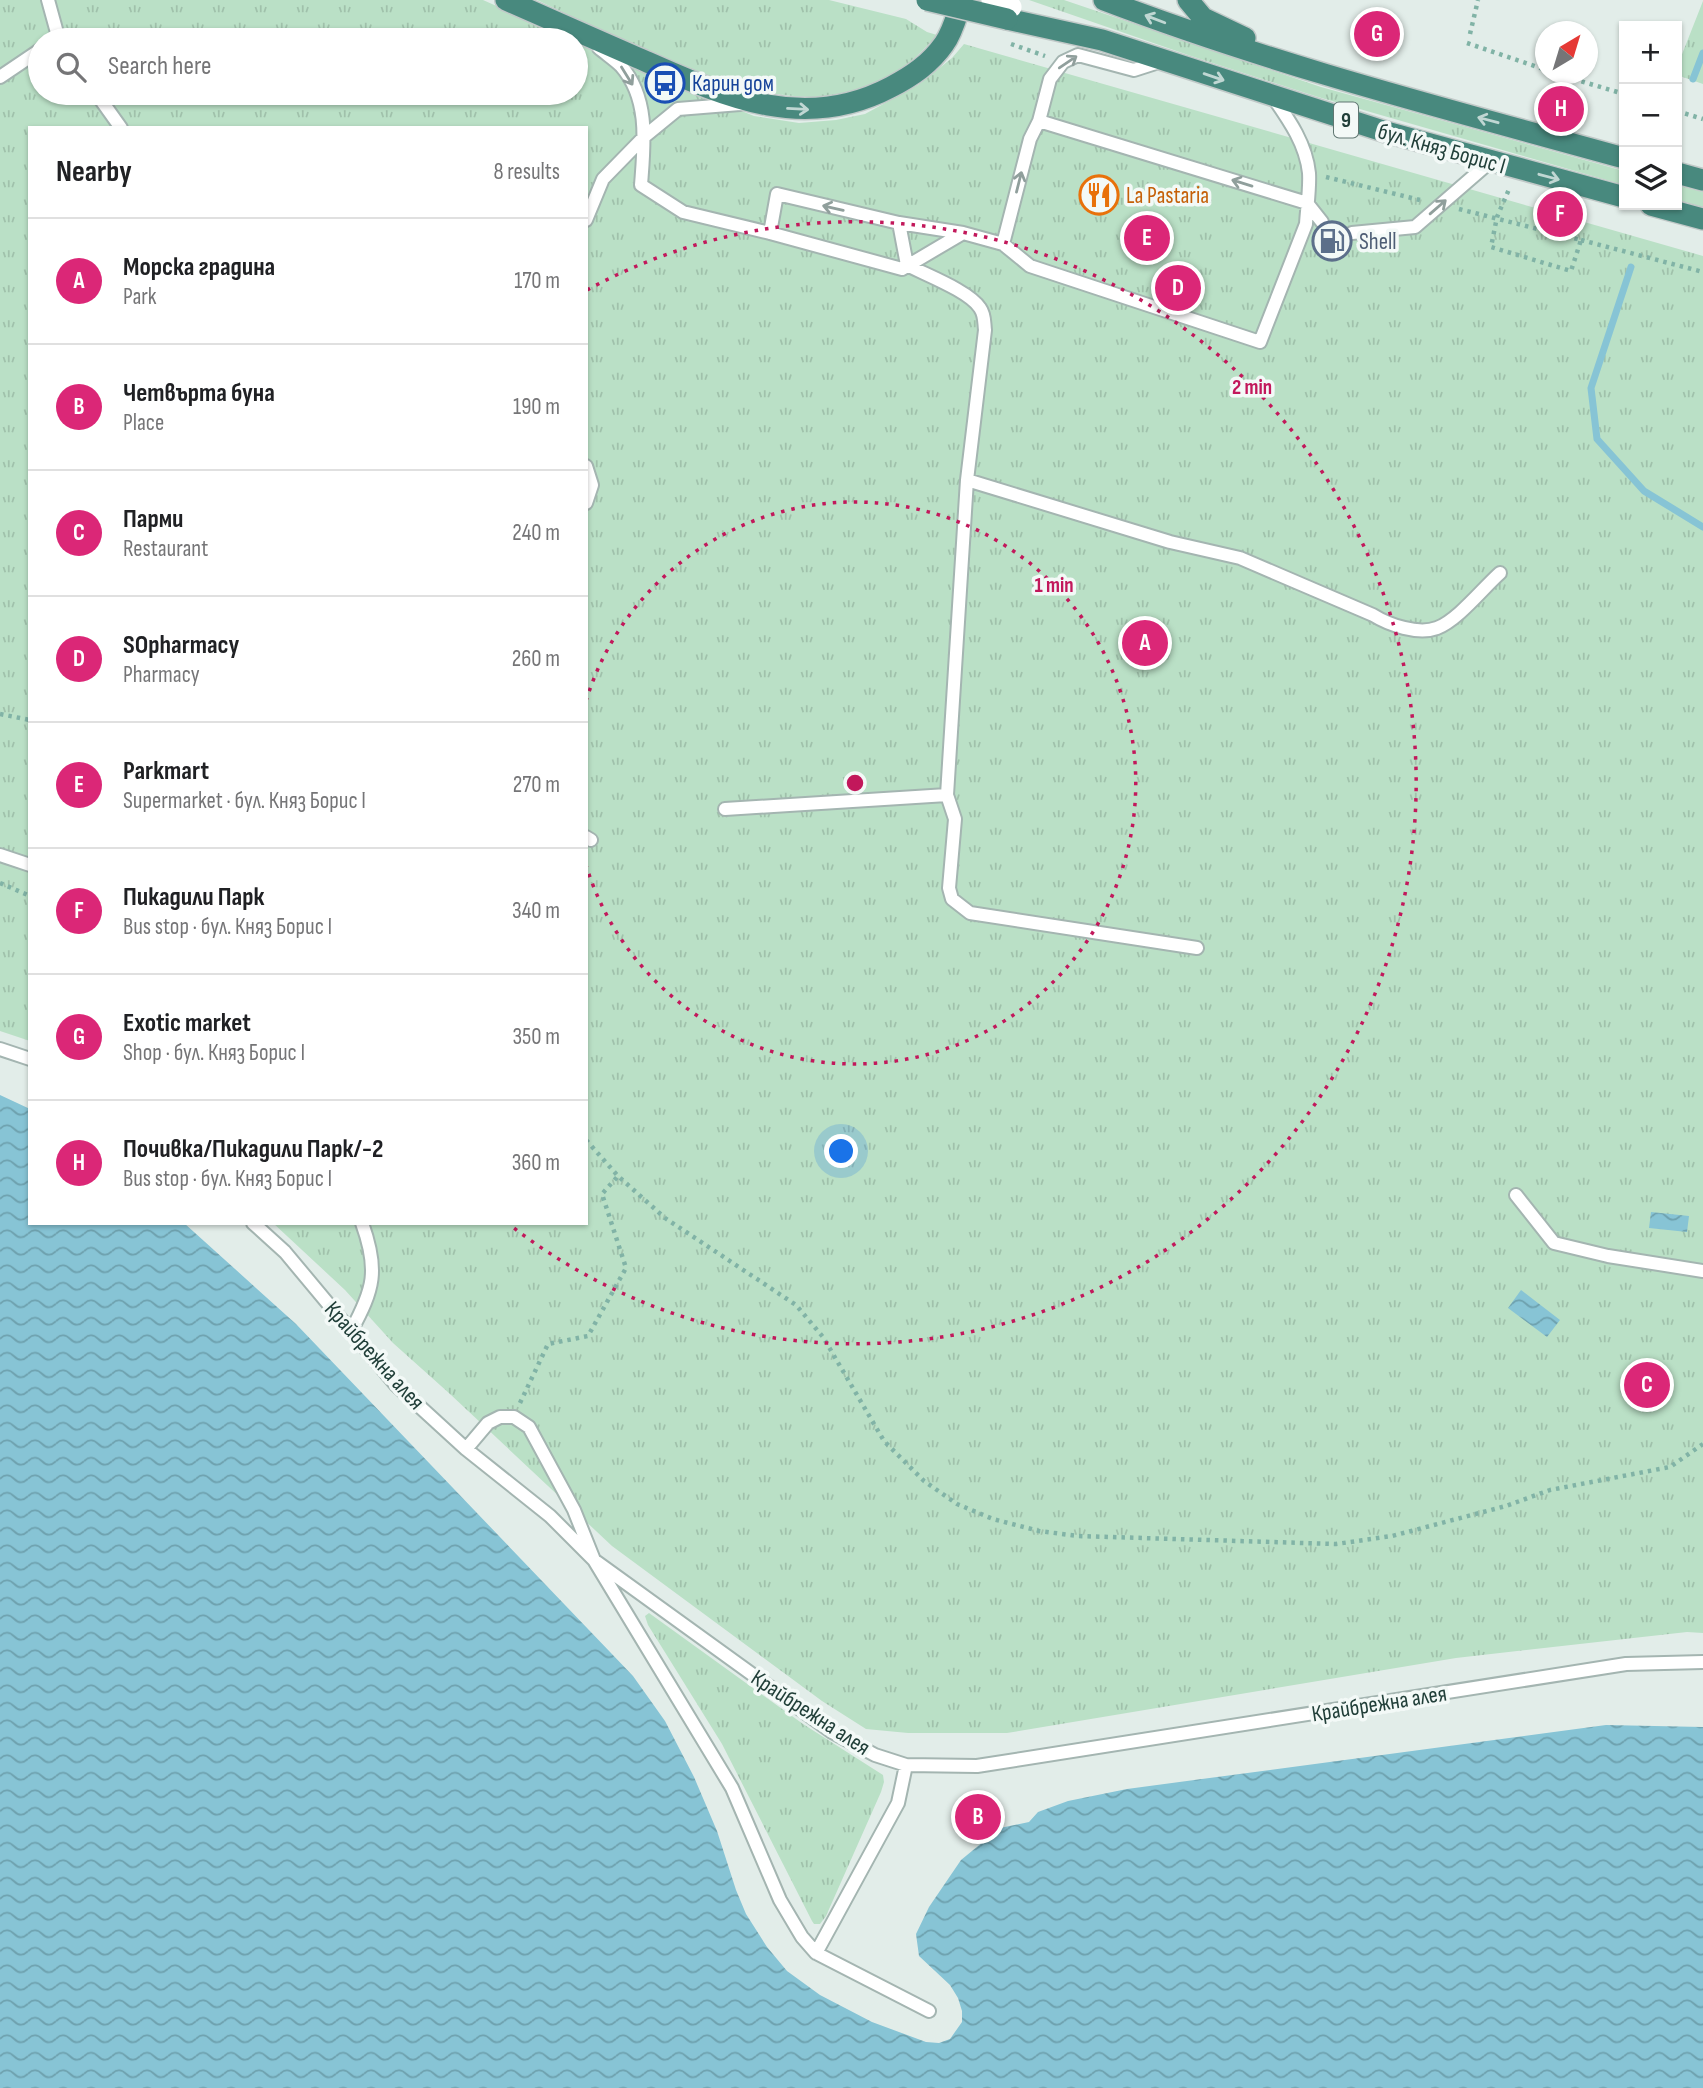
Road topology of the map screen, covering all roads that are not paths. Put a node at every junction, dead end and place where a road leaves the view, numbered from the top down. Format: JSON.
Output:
{"nodes":[{"id":1,"x":48,"y":0,"type":"edge"},
{"id":2,"x":506,"y":0,"type":"edge"},
{"id":3,"x":927,"y":0,"type":"edge"},
{"id":4,"x":962,"y":0,"type":"edge"},
{"id":5,"x":1104,"y":0,"type":"edge"},
{"id":6,"x":1188,"y":0,"type":"edge"},
{"id":7,"x":1003,"y":9,"type":"edge"},
{"id":8,"x":54,"y":28,"type":"edge"},
{"id":9,"x":569,"y":28,"type":"edge"},
{"id":10,"x":588,"y":37,"type":"edge"},
{"id":11,"x":588,"y":39,"type":"edge"},
{"id":12,"x":28,"y":58,"type":"edge"},
{"id":13,"x":1165,"y":61,"type":"junction"},
{"id":14,"x":1313,"y":71,"type":"junction"},
{"id":15,"x":0,"y":77,"type":"edge"},
{"id":16,"x":1272,"y":97,"type":"junction"},
{"id":17,"x":751,"y":103,"type":"junction"},
{"id":18,"x":105,"y":105,"type":"edge"},
{"id":19,"x":1039,"y":121,"type":"junction"},
{"id":20,"x":120,"y":126,"type":"edge"},
{"id":21,"x":645,"y":136,"type":"junction"},
{"id":22,"x":1619,"y":157,"type":"edge"},
{"id":23,"x":1491,"y":161,"type":"junction"},
{"id":24,"x":1682,"y":174,"type":"edge"},
{"id":25,"x":1703,"y":180,"type":"edge"},
{"id":26,"x":1619,"y":196,"type":"edge"},
{"id":27,"x":1307,"y":203,"type":"junction"},
{"id":28,"x":1670,"y":210,"type":"edge"},
{"id":29,"x":588,"y":215,"type":"edge"},
{"id":30,"x":1703,"y":219,"type":"edge"},
{"id":31,"x":1322,"y":222,"type":"dead end"},
{"id":32,"x":899,"y":223,"type":"junction"},
{"id":33,"x":770,"y":233,"type":"junction"},
{"id":34,"x":963,"y":233,"type":"junction"},
{"id":35,"x":1352,"y":233,"type":"dead end"},
{"id":36,"x":1003,"y":244,"type":"junction"},
{"id":37,"x":907,"y":265,"type":"junction"},
{"id":38,"x":588,"y":472,"type":"edge"},
{"id":39,"x":967,"y":480,"type":"junction"},
{"id":40,"x":588,"y":497,"type":"edge"},
{"id":41,"x":1500,"y":573,"type":"dead end"},
{"id":42,"x":947,"y":795,"type":"junction"},
{"id":43,"x":725,"y":809,"type":"dead end"},
{"id":44,"x":0,"y":855,"type":"edge"},
{"id":45,"x":28,"y":864,"type":"edge"},
{"id":46,"x":1197,"y":948,"type":"dead end"},
{"id":47,"x":0,"y":1049,"type":"edge"},
{"id":48,"x":28,"y":1058,"type":"edge"},
{"id":49,"x":1516,"y":1195,"type":"dead end"},
{"id":50,"x":255,"y":1225,"type":"edge"},
{"id":51,"x":363,"y":1225,"type":"edge"},
{"id":52,"x":1703,"y":1271,"type":"edge"},
{"id":53,"x":351,"y":1331,"type":"junction"},
{"id":54,"x":466,"y":1449,"type":"junction"},
{"id":55,"x":594,"y":1560,"type":"junction"},
{"id":56,"x":1703,"y":1662,"type":"edge"},
{"id":57,"x":906,"y":1765,"type":"junction"},
{"id":58,"x":816,"y":1953,"type":"junction"},
{"id":59,"x":929,"y":2011,"type":"dead end"}],
"edges":[{"from":1,"to":8,"type":"lane"},
{"from":2,"to":9,"type":"highway"},
{"from":3,"to":7,"type":"highway","number":"9","bridge":true},
{"from":17,"to":4,"type":"highway","one_way":true},
{"from":14,"to":5,"type":"highway","name":"бул. Княз Борис I","number":"9","one_way":true},
{"from":6,"to":14,"type":"highway"},
{"from":7,"to":13,"type":"highway","name":"бул. Княз Борис I","number":"9"},
{"from":10,"to":17,"type":"highway"},
{"from":11,"to":21,"type":"lane","one_way":true},
{"from":12,"to":15,"type":"lane"},
{"from":13,"to":16,"type":"highway","name":"бул. Княз Борис I","number":"9","one_way":true},
{"from":19,"to":13,"type":"lane","one_way":true},
{"from":22,"to":14,"type":"highway","name":"бул. Княз Борис I","number":"9","one_way":true},
{"from":16,"to":23,"type":"highway","name":"бул. Княз Борис I","number":"9"},
{"from":16,"to":27,"type":"lane"},
{"from":17,"to":21,"type":"lane"},
{"from":18,"to":20,"type":"lane"},
{"from":27,"to":19,"type":"lane","one_way":true},
{"from":36,"to":19,"type":"lane","one_way":true},
{"from":21,"to":29,"type":"lane"},
{"from":21,"to":33,"type":"lane"},
{"from":23,"to":26,"type":"highway","name":"бул. Княз Борис I","number":"9","one_way":true},
{"from":35,"to":23,"type":"lane","one_way":true},
{"from":24,"to":25,"type":"highway"},
{"from":27,"to":31,"type":"lane"},
{"from":27,"to":36,"type":"lane"},
{"from":28,"to":30,"type":"highway"},
{"from":32,"to":33,"type":"lane","one_way":true},
{"from":32,"to":34,"type":"lane"},
{"from":32,"to":37,"type":"lane"},
{"from":33,"to":37,"type":"lane"},
{"from":34,"to":36,"type":"lane"},
{"from":34,"to":37,"type":"lane"},
{"from":37,"to":39,"type":"lane"},
{"from":38,"to":40,"type":"lane"},
{"from":39,"to":41,"type":"lane"},
{"from":39,"to":42,"type":"lane"},
{"from":42,"to":43,"type":"lane"},
{"from":42,"to":46,"type":"lane"},
{"from":44,"to":45,"type":"lane"},
{"from":47,"to":48,"type":"lane"},
{"from":49,"to":52,"type":"lane"},
{"from":50,"to":53,"type":"lane","name":"Крайбрежна алея"},
{"from":51,"to":53,"type":"lane"},
{"from":53,"to":54,"type":"lane","name":"Крайбрежна алея"},
{"from":54,"to":55,"type":"lane","name":"Крайбрежна алея"},
{"from":54,"to":55,"type":"lane"},
{"from":55,"to":57,"type":"lane","name":"Крайбрежна алея"},
{"from":55,"to":58,"type":"lane"},
{"from":56,"to":57,"type":"lane","name":"Крайбрежна алея"},
{"from":57,"to":58,"type":"lane"},
{"from":58,"to":59,"type":"lane"}]}
